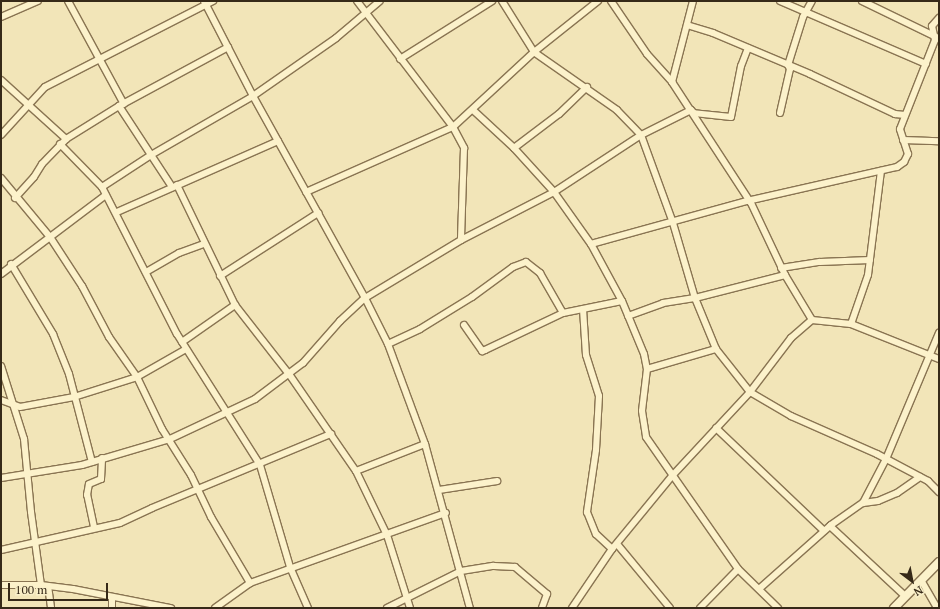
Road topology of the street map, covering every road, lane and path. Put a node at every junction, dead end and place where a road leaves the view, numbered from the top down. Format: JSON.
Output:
{"nodes":[{"id":1,"x":38,"y":1,"type":"edge"},
{"id":2,"x":68,"y":1,"type":"edge"},
{"id":3,"x":213,"y":1,"type":"edge"},
{"id":4,"x":357,"y":1,"type":"edge"},
{"id":5,"x":380,"y":1,"type":"edge"},
{"id":6,"x":492,"y":1,"type":"edge"},
{"id":7,"x":502,"y":1,"type":"edge"},
{"id":8,"x":598,"y":1,"type":"edge"},
{"id":9,"x":611,"y":1,"type":"edge"},
{"id":10,"x":693,"y":1,"type":"edge"},
{"id":11,"x":780,"y":1,"type":"edge"},
{"id":12,"x":812,"y":1,"type":"edge"},
{"id":13,"x":862,"y":1,"type":"edge"},
{"id":14,"x":205,"y":3,"type":"edge"},
{"id":15,"x":366,"y":12,"type":"junction"},
{"id":16,"x":808,"y":12,"type":"junction"},
{"id":17,"x":1,"y":17,"type":"edge"},
{"id":18,"x":939,"y":18,"type":"edge"},
{"id":19,"x":687,"y":25,"type":"junction"},
{"id":20,"x":937,"y":37,"type":"edge"},
{"id":21,"x":228,"y":47,"type":"junction"},
{"id":22,"x":748,"y":48,"type":"junction"},
{"id":23,"x":534,"y":52,"type":"junction"},
{"id":24,"x":100,"y":57,"type":"junction"},
{"id":25,"x":400,"y":59,"type":"junction"},
{"id":26,"x":926,"y":64,"type":"junction"},
{"id":27,"x":788,"y":65,"type":"junction"},
{"id":28,"x":1,"y":80,"type":"edge"},
{"id":29,"x":672,"y":82,"type":"junction"},
{"id":30,"x":587,"y":87,"type":"junction"},
{"id":31,"x":253,"y":96,"type":"junction"},
{"id":32,"x":28,"y":102,"type":"junction"},
{"id":33,"x":122,"y":105,"type":"junction"},
{"id":34,"x":473,"y":110,"type":"junction"},
{"id":35,"x":691,"y":110,"type":"junction"},
{"id":36,"x":780,"y":113,"type":"dead end"},
{"id":37,"x":905,"y":115,"type":"junction"},
{"id":38,"x":452,"y":127,"type":"junction"},
{"id":39,"x":3,"y":132,"type":"edge"},
{"id":40,"x":641,"y":134,"type":"junction"},
{"id":41,"x":66,"y":139,"type":"junction"},
{"id":42,"x":903,"y":140,"type":"junction"},
{"id":43,"x":278,"y":141,"type":"junction"},
{"id":44,"x":939,"y":141,"type":"edge"},
{"id":45,"x":60,"y":144,"type":"junction"},
{"id":46,"x":514,"y":148,"type":"junction"},
{"id":47,"x":150,"y":155,"type":"junction"},
{"id":48,"x":880,"y":171,"type":"junction"},
{"id":49,"x":1,"y":178,"type":"edge"},
{"id":50,"x":174,"y":186,"type":"junction"},
{"id":51,"x":102,"y":187,"type":"junction"},
{"id":52,"x":306,"y":192,"type":"junction"},
{"id":53,"x":554,"y":192,"type":"junction"},
{"id":54,"x":106,"y":194,"type":"junction"},
{"id":55,"x":15,"y":198,"type":"junction"},
{"id":56,"x":747,"y":201,"type":"junction"},
{"id":57,"x":117,"y":212,"type":"junction"},
{"id":58,"x":318,"y":213,"type":"junction"},
{"id":59,"x":673,"y":223,"type":"junction"},
{"id":60,"x":50,"y":237,"type":"junction"},
{"id":61,"x":461,"y":240,"type":"junction"},
{"id":62,"x":204,"y":244,"type":"junction"},
{"id":63,"x":591,"y":244,"type":"junction"},
{"id":64,"x":870,"y":260,"type":"junction"},
{"id":65,"x":11,"y":264,"type":"junction"},
{"id":66,"x":781,"y":268,"type":"junction"},
{"id":67,"x":146,"y":272,"type":"junction"},
{"id":68,"x":1,"y":274,"type":"edge"},
{"id":69,"x":785,"y":275,"type":"junction"},
{"id":70,"x":220,"y":276,"type":"junction"},
{"id":71,"x":365,"y":298,"type":"junction"},
{"id":72,"x":695,"y":298,"type":"junction"},
{"id":73,"x":622,"y":301,"type":"junction"},
{"id":74,"x":235,"y":305,"type":"junction"},
{"id":75,"x":583,"y":309,"type":"junction"},
{"id":76,"x":563,"y":314,"type":"junction"},
{"id":77,"x":628,"y":316,"type":"junction"},
{"id":78,"x":812,"y":320,"type":"junction"},
{"id":79,"x":851,"y":324,"type":"junction"},
{"id":80,"x":464,"y":326,"type":"dead end"},
{"id":81,"x":939,"y":334,"type":"edge"},
{"id":82,"x":182,"y":342,"type":"junction"},
{"id":83,"x":388,"y":344,"type":"junction"},
{"id":84,"x":186,"y":348,"type":"junction"},
{"id":85,"x":716,"y":349,"type":"junction"},
{"id":86,"x":930,"y":355,"type":"junction"},
{"id":87,"x":939,"y":360,"type":"edge"},
{"id":88,"x":1,"y":366,"type":"edge"},
{"id":89,"x":648,"y":369,"type":"junction"},
{"id":90,"x":290,"y":374,"type":"junction"},
{"id":91,"x":137,"y":377,"type":"junction"},
{"id":92,"x":750,"y":392,"type":"junction"},
{"id":93,"x":74,"y":397,"type":"junction"},
{"id":94,"x":1,"y":400,"type":"edge"},
{"id":95,"x":11,"y":405,"type":"junction"},
{"id":96,"x":227,"y":413,"type":"junction"},
{"id":97,"x":716,"y":428,"type":"junction"},
{"id":98,"x":332,"y":434,"type":"junction"},
{"id":99,"x":170,"y":439,"type":"junction"},
{"id":100,"x":425,"y":444,"type":"junction"},
{"id":101,"x":102,"y":458,"type":"junction"},
{"id":102,"x":886,"y":459,"type":"junction"},
{"id":103,"x":92,"y":462,"type":"junction"},
{"id":104,"x":260,"y":464,"type":"junction"},
{"id":105,"x":356,"y":471,"type":"junction"},
{"id":106,"x":29,"y":473,"type":"junction"},
{"id":107,"x":672,"y":476,"type":"junction"},
{"id":108,"x":1,"y":478,"type":"edge"},
{"id":109,"x":920,"y":478,"type":"junction"},
{"id":110,"x":497,"y":481,"type":"dead end"},
{"id":111,"x":198,"y":490,"type":"junction"},
{"id":112,"x":439,"y":490,"type":"junction"},
{"id":113,"x":939,"y":492,"type":"edge"},
{"id":114,"x":863,"y":503,"type":"junction"},
{"id":115,"x":446,"y":513,"type":"junction"},
{"id":116,"x":830,"y":526,"type":"junction"},
{"id":117,"x":94,"y":527,"type":"junction"},
{"id":118,"x":824,"y":531,"type":"junction"},
{"id":119,"x":387,"y":535,"type":"junction"},
{"id":120,"x":36,"y":543,"type":"junction"},
{"id":121,"x":614,"y":547,"type":"junction"},
{"id":122,"x":1,"y":550,"type":"edge"},
{"id":123,"x":939,"y":562,"type":"edge"},
{"id":124,"x":290,"y":567,"type":"junction"},
{"id":125,"x":738,"y":569,"type":"junction"},
{"id":126,"x":461,"y":571,"type":"junction"},
{"id":127,"x":921,"y":580,"type":"junction"},
{"id":128,"x":250,"y":583,"type":"junction"},
{"id":129,"x":1,"y":585,"type":"edge"},
{"id":130,"x":41,"y":585,"type":"junction"},
{"id":131,"x":48,"y":586,"type":"junction"},
{"id":132,"x":759,"y":589,"type":"junction"},
{"id":133,"x":905,"y":596,"type":"junction"},
{"id":134,"x":112,"y":597,"type":"junction"},
{"id":135,"x":406,"y":599,"type":"junction"},
{"id":136,"x":51,"y":608,"type":"edge"},
{"id":137,"x":112,"y":608,"type":"edge"},
{"id":138,"x":171,"y":608,"type":"edge"},
{"id":139,"x":215,"y":608,"type":"edge"},
{"id":140,"x":308,"y":608,"type":"edge"},
{"id":141,"x":387,"y":608,"type":"edge"},
{"id":142,"x":410,"y":608,"type":"edge"},
{"id":143,"x":470,"y":608,"type":"edge"},
{"id":144,"x":543,"y":608,"type":"edge"},
{"id":145,"x":572,"y":608,"type":"edge"},
{"id":146,"x":670,"y":608,"type":"edge"},
{"id":147,"x":700,"y":608,"type":"edge"},
{"id":148,"x":778,"y":608,"type":"edge"},
{"id":149,"x":894,"y":608,"type":"edge"},
{"id":150,"x":937,"y":608,"type":"edge"}],
"edges":[{"from":1,"to":17,"type":"street"},
{"from":2,"to":24,"type":"street"},
{"from":3,"to":14,"type":"street"},
{"from":4,"to":15,"type":"street"},
{"from":5,"to":15,"type":"street"},
{"from":6,"to":25,"type":"street"},
{"from":7,"to":23,"type":"street"},
{"from":8,"to":23,"type":"street"},
{"from":9,"to":29,"type":"street"},
{"from":10,"to":19,"type":"street"},
{"from":11,"to":16,"type":"street"},
{"from":12,"to":16,"type":"street"},
{"from":13,"to":20,"type":"street"},
{"from":14,"to":21,"type":"street"},
{"from":14,"to":24,"type":"street"},
{"from":15,"to":25,"type":"street"},
{"from":15,"to":31,"type":"street"},
{"from":16,"to":26,"type":"street"},
{"from":16,"to":27,"type":"street"},
{"from":18,"to":20,"type":"street"},
{"from":19,"to":22,"type":"street"},
{"from":19,"to":29,"type":"street"},
{"from":20,"to":26,"type":"street"},
{"from":21,"to":31,"type":"street"},
{"from":21,"to":33,"type":"street"},
{"from":22,"to":27,"type":"street"},
{"from":22,"to":35,"type":"street"},
{"from":23,"to":30,"type":"street"},
{"from":23,"to":34,"type":"street"},
{"from":24,"to":32,"type":"street"},
{"from":24,"to":33,"type":"street"},
{"from":25,"to":38,"type":"street"},
{"from":26,"to":37,"type":"street"},
{"from":27,"to":36,"type":"street"},
{"from":27,"to":37,"type":"street"},
{"from":28,"to":32,"type":"street"},
{"from":29,"to":35,"type":"street"},
{"from":30,"to":40,"type":"street"},
{"from":30,"to":46,"type":"street"},
{"from":31,"to":43,"type":"street"},
{"from":31,"to":47,"type":"street"},
{"from":32,"to":39,"type":"street"},
{"from":32,"to":41,"type":"street"},
{"from":33,"to":41,"type":"street"},
{"from":33,"to":47,"type":"street"},
{"from":34,"to":38,"type":"street"},
{"from":34,"to":46,"type":"street"},
{"from":35,"to":40,"type":"street"},
{"from":35,"to":56,"type":"street"},
{"from":37,"to":42,"type":"street"},
{"from":38,"to":52,"type":"street"},
{"from":38,"to":61,"type":"street"},
{"from":40,"to":53,"type":"street"},
{"from":40,"to":59,"type":"street"},
{"from":41,"to":45,"type":"street"},
{"from":42,"to":44,"type":"street"},
{"from":42,"to":48,"type":"street"},
{"from":43,"to":50,"type":"street"},
{"from":43,"to":52,"type":"street"},
{"from":45,"to":51,"type":"street"},
{"from":45,"to":55,"type":"street"},
{"from":46,"to":53,"type":"street"},
{"from":47,"to":50,"type":"street"},
{"from":47,"to":51,"type":"street"},
{"from":48,"to":56,"type":"street"},
{"from":48,"to":64,"type":"street"},
{"from":49,"to":55,"type":"street"},
{"from":50,"to":57,"type":"street"},
{"from":50,"to":62,"type":"street"},
{"from":51,"to":54,"type":"street"},
{"from":52,"to":58,"type":"street"},
{"from":53,"to":61,"type":"street"},
{"from":53,"to":63,"type":"street"},
{"from":54,"to":57,"type":"street"},
{"from":54,"to":60,"type":"street"},
{"from":55,"to":60,"type":"street"},
{"from":56,"to":59,"type":"street"},
{"from":56,"to":66,"type":"street"},
{"from":57,"to":67,"type":"street"},
{"from":58,"to":70,"type":"street"},
{"from":58,"to":71,"type":"street"},
{"from":59,"to":63,"type":"street"},
{"from":59,"to":72,"type":"street"},
{"from":60,"to":65,"type":"street"},
{"from":60,"to":91,"type":"street"},
{"from":61,"to":71,"type":"street"},
{"from":62,"to":67,"type":"street"},
{"from":62,"to":70,"type":"street"},
{"from":63,"to":73,"type":"street"},
{"from":64,"to":66,"type":"street"},
{"from":64,"to":79,"type":"street"},
{"from":65,"to":68,"type":"street"},
{"from":65,"to":93,"type":"street"},
{"from":66,"to":69,"type":"street"},
{"from":67,"to":82,"type":"street"},
{"from":69,"to":72,"type":"street"},
{"from":69,"to":78,"type":"street"},
{"from":70,"to":74,"type":"street"},
{"from":71,"to":83,"type":"street"},
{"from":71,"to":90,"type":"street"},
{"from":72,"to":77,"type":"street"},
{"from":72,"to":85,"type":"street"},
{"from":73,"to":75,"type":"street"},
{"from":73,"to":77,"type":"street"},
{"from":74,"to":82,"type":"street"},
{"from":74,"to":90,"type":"street"},
{"from":75,"to":76,"type":"street"},
{"from":75,"to":121,"type":"street"},
{"from":76,"to":80,"type":"street"},
{"from":76,"to":83,"type":"street"},
{"from":77,"to":89,"type":"street"},
{"from":78,"to":79,"type":"street"},
{"from":78,"to":92,"type":"street"},
{"from":79,"to":86,"type":"street"},
{"from":81,"to":86,"type":"street"},
{"from":82,"to":84,"type":"street"},
{"from":83,"to":100,"type":"street"},
{"from":84,"to":91,"type":"street"},
{"from":84,"to":96,"type":"street"},
{"from":85,"to":89,"type":"street"},
{"from":85,"to":92,"type":"street"},
{"from":86,"to":87,"type":"street"},
{"from":86,"to":102,"type":"street"},
{"from":88,"to":95,"type":"street"},
{"from":89,"to":107,"type":"street"},
{"from":90,"to":96,"type":"street"},
{"from":90,"to":98,"type":"street"},
{"from":91,"to":93,"type":"street"},
{"from":91,"to":99,"type":"street"},
{"from":92,"to":97,"type":"street"},
{"from":92,"to":102,"type":"street"},
{"from":93,"to":95,"type":"street"},
{"from":93,"to":103,"type":"street"},
{"from":94,"to":95,"type":"street"},
{"from":95,"to":106,"type":"street"},
{"from":96,"to":99,"type":"street"},
{"from":96,"to":104,"type":"street"},
{"from":97,"to":107,"type":"street"},
{"from":97,"to":118,"type":"street"},
{"from":98,"to":104,"type":"street"},
{"from":98,"to":105,"type":"street"},
{"from":99,"to":101,"type":"street"},
{"from":99,"to":111,"type":"street"},
{"from":100,"to":105,"type":"street"},
{"from":100,"to":112,"type":"street"},
{"from":101,"to":103,"type":"street"},
{"from":101,"to":117,"type":"street"},
{"from":102,"to":109,"type":"street"},
{"from":102,"to":114,"type":"street"},
{"from":103,"to":106,"type":"street"},
{"from":104,"to":111,"type":"street"},
{"from":104,"to":124,"type":"street"},
{"from":105,"to":119,"type":"street"},
{"from":106,"to":108,"type":"street"},
{"from":106,"to":120,"type":"street"},
{"from":107,"to":121,"type":"street"},
{"from":107,"to":125,"type":"street"},
{"from":109,"to":113,"type":"street"},
{"from":109,"to":114,"type":"street"},
{"from":110,"to":112,"type":"street"},
{"from":111,"to":117,"type":"street"},
{"from":111,"to":128,"type":"street"},
{"from":112,"to":115,"type":"street"},
{"from":114,"to":116,"type":"street"},
{"from":115,"to":119,"type":"street"},
{"from":115,"to":126,"type":"street"},
{"from":116,"to":118,"type":"street"},
{"from":116,"to":133,"type":"street"},
{"from":117,"to":120,"type":"street"},
{"from":118,"to":132,"type":"street"},
{"from":119,"to":124,"type":"street"},
{"from":119,"to":135,"type":"street"},
{"from":120,"to":122,"type":"street"},
{"from":120,"to":130,"type":"street"},
{"from":121,"to":145,"type":"street"},
{"from":121,"to":146,"type":"street"},
{"from":123,"to":127,"type":"street"},
{"from":124,"to":128,"type":"street"},
{"from":124,"to":140,"type":"street"},
{"from":125,"to":132,"type":"street"},
{"from":125,"to":147,"type":"street"},
{"from":126,"to":135,"type":"street"},
{"from":126,"to":143,"type":"street"},
{"from":126,"to":144,"type":"street"},
{"from":127,"to":133,"type":"street"},
{"from":127,"to":150,"type":"street"},
{"from":128,"to":139,"type":"street"},
{"from":129,"to":130,"type":"street"},
{"from":130,"to":131,"type":"street"},
{"from":131,"to":134,"type":"street"},
{"from":131,"to":136,"type":"street"},
{"from":132,"to":148,"type":"street"},
{"from":133,"to":149,"type":"street"},
{"from":134,"to":137,"type":"street"},
{"from":134,"to":138,"type":"street"},
{"from":135,"to":141,"type":"street"},
{"from":135,"to":142,"type":"street"}]}
